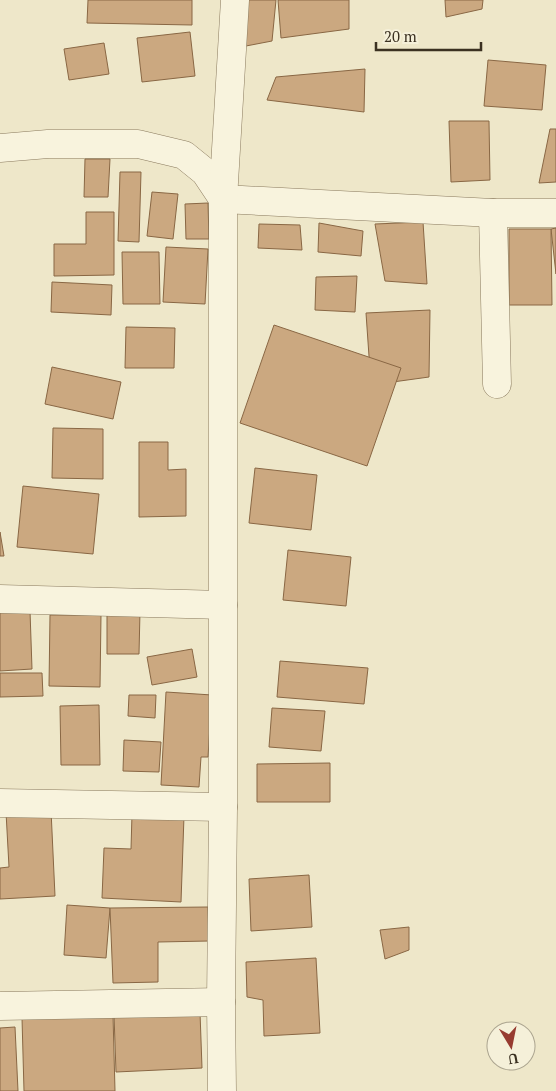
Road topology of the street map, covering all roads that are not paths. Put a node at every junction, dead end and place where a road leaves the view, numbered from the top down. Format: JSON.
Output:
{"nodes":[{"id":1,"x":235,"y":0,"type":"edge"},
{"id":2,"x":0,"y":148,"type":"edge"},
{"id":3,"x":223,"y":199,"type":"junction"},
{"id":4,"x":493,"y":213,"type":"junction"},
{"id":5,"x":556,"y":213,"type":"edge"},
{"id":6,"x":497,"y":384,"type":"dead end"},
{"id":7,"x":0,"y":599,"type":"edge"},
{"id":8,"x":223,"y":606,"type":"junction"},
{"id":9,"x":0,"y":802,"type":"edge"},
{"id":10,"x":223,"y":807,"type":"junction"},
{"id":11,"x":221,"y":1002,"type":"junction"},
{"id":12,"x":0,"y":1006,"type":"edge"},
{"id":13,"x":222,"y":1091,"type":"edge"}],
"edges":[{"from":1,"to":3,"type":"street"},
{"from":2,"to":3,"type":"street"},
{"from":3,"to":4,"type":"street"},
{"from":3,"to":8,"type":"street"},
{"from":4,"to":5,"type":"street"},
{"from":4,"to":6,"type":"street"},
{"from":7,"to":8,"type":"street"},
{"from":8,"to":10,"type":"street"},
{"from":9,"to":10,"type":"street"},
{"from":10,"to":11,"type":"street"},
{"from":11,"to":12,"type":"street"},
{"from":11,"to":13,"type":"street"}]}
